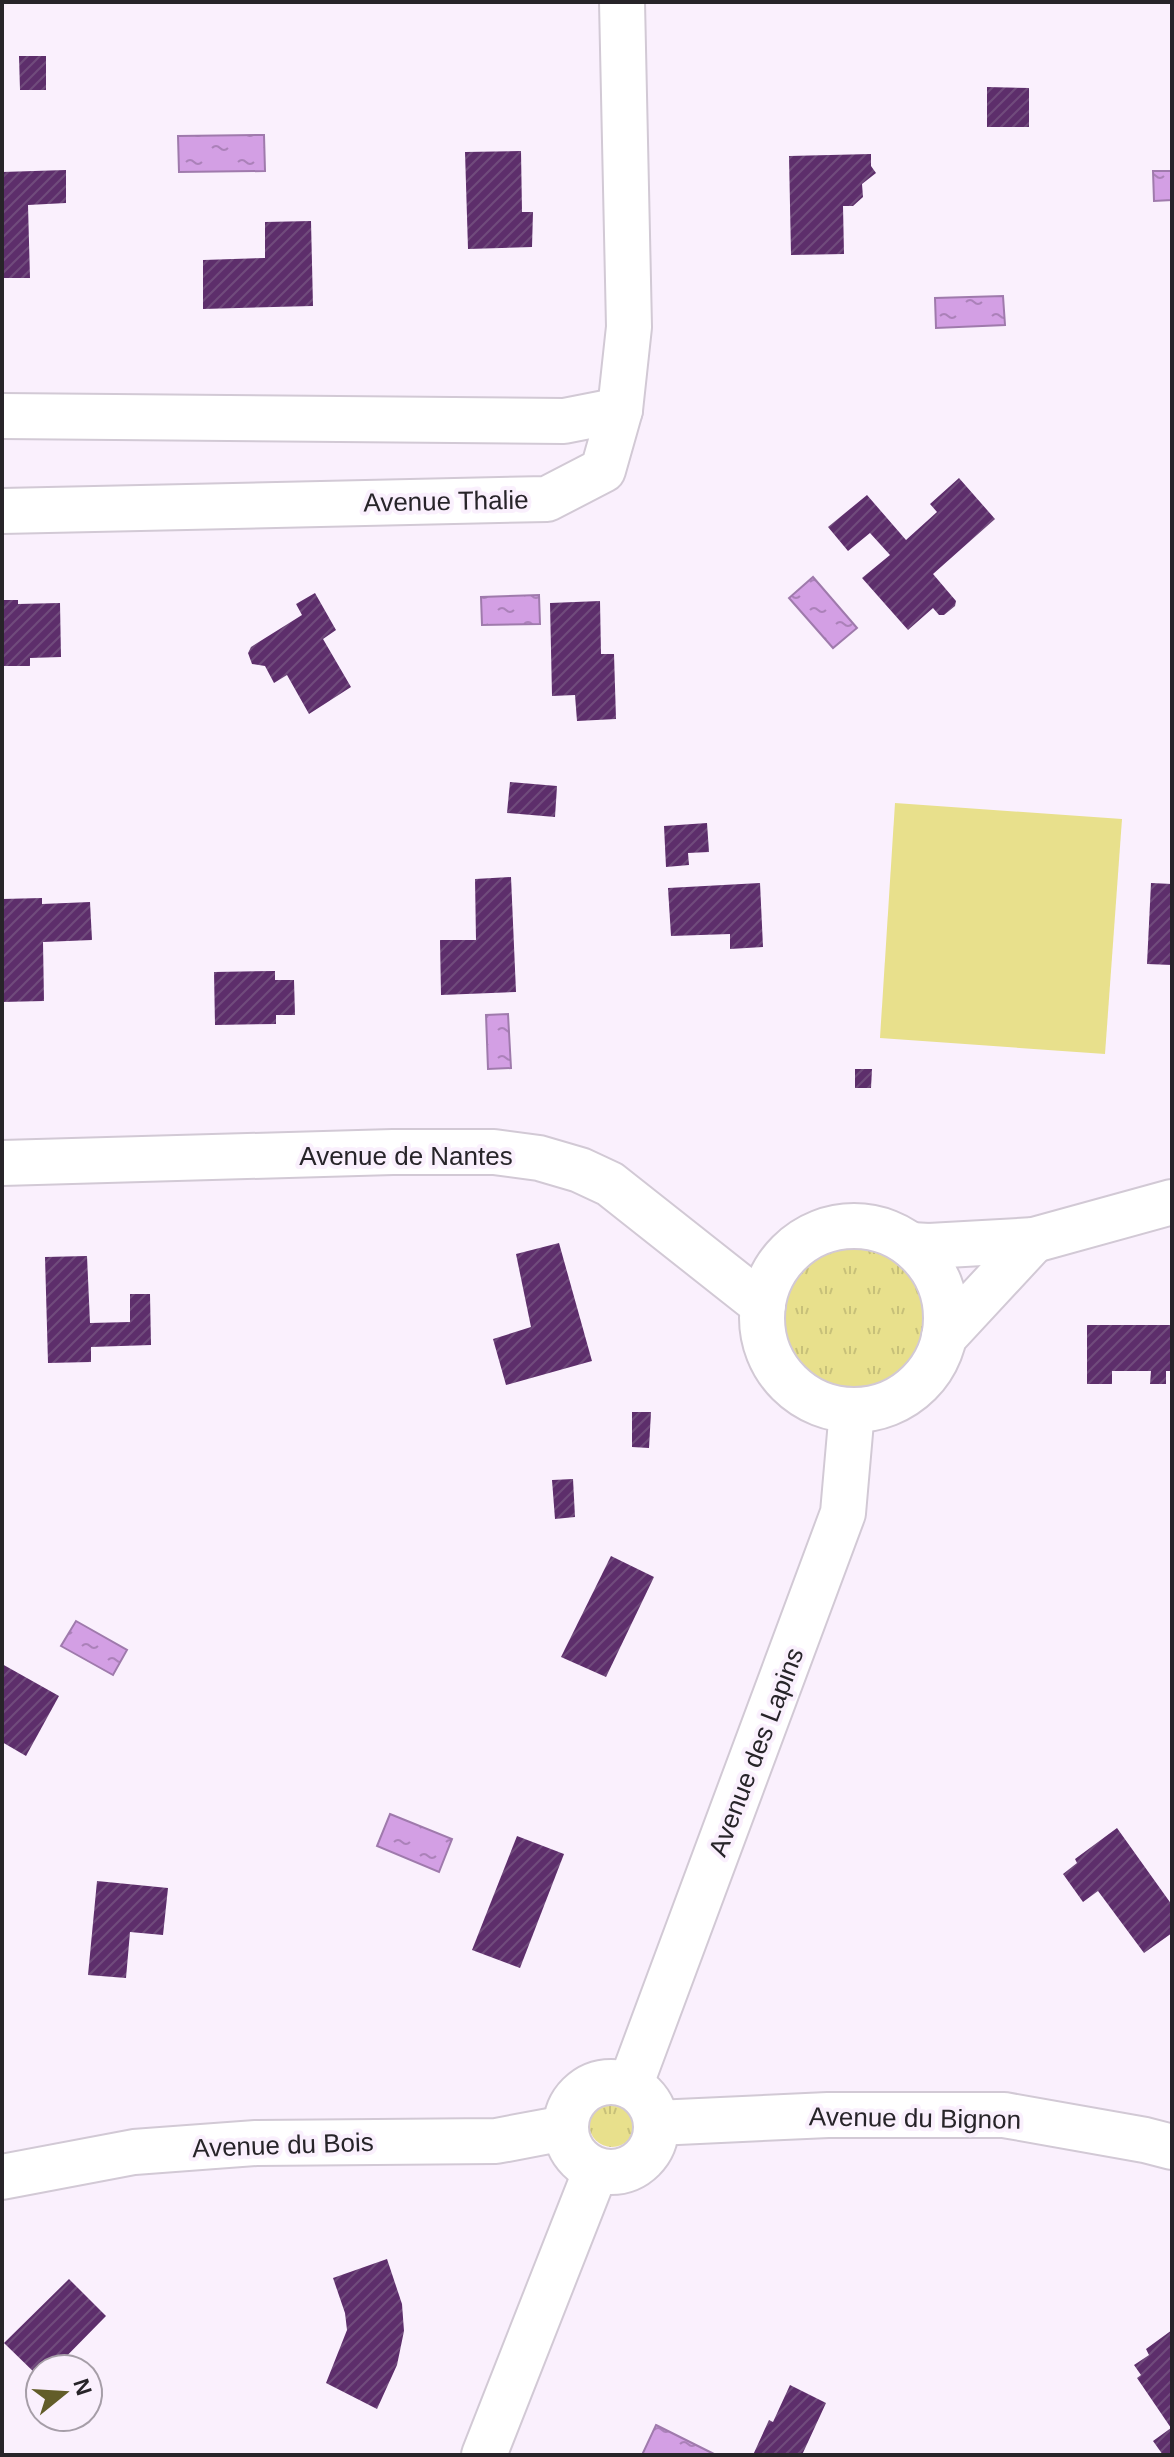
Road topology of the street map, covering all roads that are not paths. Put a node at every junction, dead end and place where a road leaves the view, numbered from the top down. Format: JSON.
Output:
{"nodes":[{"id":1,"x":622,"y":2,"type":"edge"},
{"id":2,"x":620,"y":410,"type":"junction"},
{"id":3,"x":2,"y":416,"type":"edge"},
{"id":4,"x":2,"y":511,"type":"edge"},
{"id":5,"x":2,"y":1163,"type":"edge"},
{"id":6,"x":1172,"y":1202,"type":"edge"},
{"id":7,"x":1034,"y":1240,"type":"junction"},
{"id":8,"x":911,"y":1245,"type":"junction"},
{"id":9,"x":763,"y":1305,"type":"junction"},
{"id":10,"x":944,"y":1337,"type":"junction"},
{"id":11,"x":852,"y":1410,"type":"junction"},
{"id":12,"x":630,"y":2086,"type":"junction"},
{"id":13,"x":656,"y":2123,"type":"junction"},
{"id":14,"x":565,"y":2128,"type":"junction"},
{"id":15,"x":1172,"y":2147,"type":"edge"},
{"id":16,"x":596,"y":2170,"type":"junction"},
{"id":17,"x":2,"y":2177,"type":"edge"},
{"id":18,"x":484,"y":2455,"type":"edge"}],
"edges":[{"from":1,"to":2,"type":"street","name":"Avenue Thalie"},
{"from":2,"to":3,"type":"street"},
{"from":2,"to":4,"type":"street","name":"Avenue Thalie"},
{"from":5,"to":9,"type":"street","name":"Avenue de Nantes"},
{"from":6,"to":7,"type":"street"},
{"from":7,"to":8,"type":"street"},
{"from":7,"to":10,"type":"street"},
{"from":8,"to":9,"type":"street"},
{"from":8,"to":10,"type":"street"},
{"from":9,"to":11,"type":"street"},
{"from":10,"to":11,"type":"street"},
{"from":11,"to":12,"type":"street","name":"Avenue des Lapins"},
{"from":12,"to":13,"type":"street"},
{"from":12,"to":14,"type":"street"},
{"from":13,"to":15,"type":"street","name":"Avenue du Bignon"},
{"from":13,"to":16,"type":"street"},
{"from":14,"to":16,"type":"street"},
{"from":14,"to":17,"type":"street","name":"Avenue du Bois"},
{"from":16,"to":18,"type":"street"}]}
